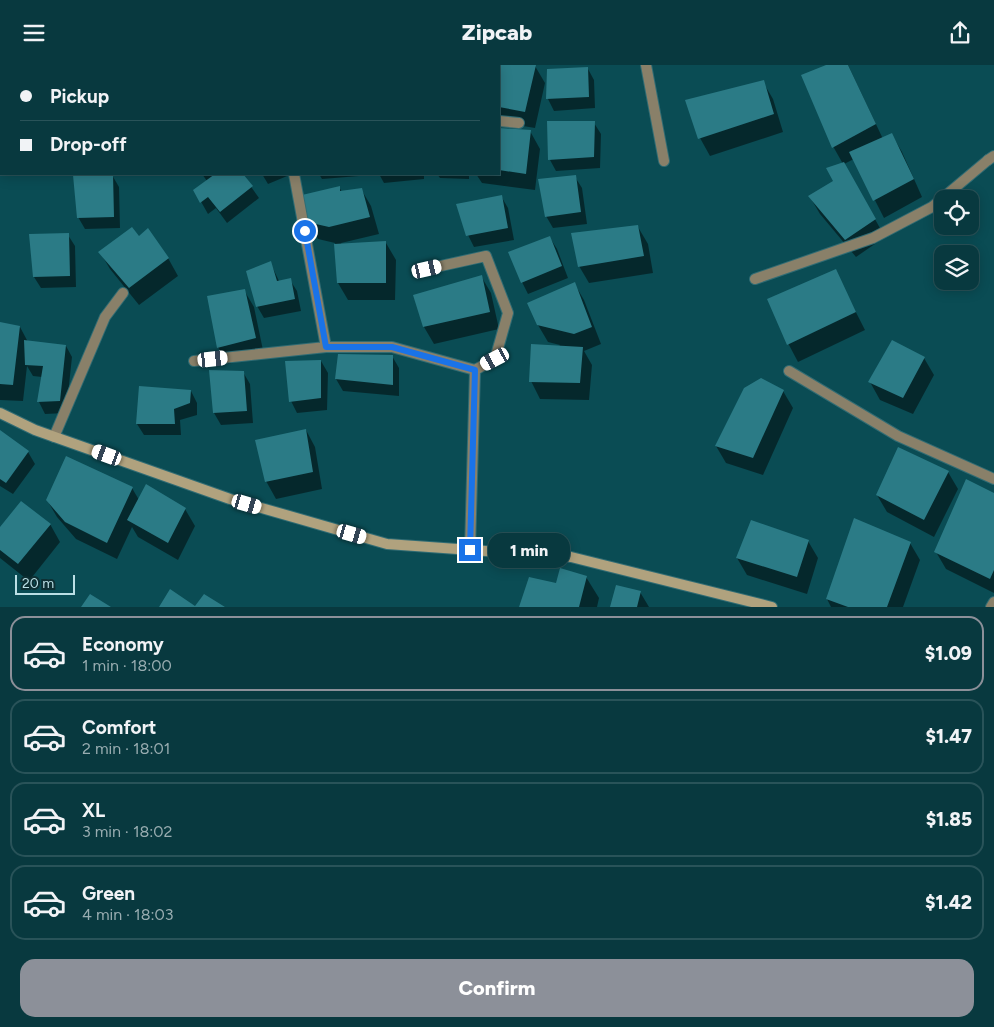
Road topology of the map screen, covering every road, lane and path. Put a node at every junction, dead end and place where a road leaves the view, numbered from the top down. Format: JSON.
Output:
{"nodes":[{"id":1,"x":646,"y":65,"type":"edge"},
{"id":2,"x":500,"y":121,"type":"edge"},
{"id":3,"x":519,"y":123,"type":"dead end"},
{"id":4,"x":991,"y":158,"type":"edge"},
{"id":5,"x":664,"y":161,"type":"dead end"},
{"id":6,"x":294,"y":175,"type":"edge"},
{"id":7,"x":427,"y":269,"type":"dead end"},
{"id":8,"x":755,"y":279,"type":"dead end"},
{"id":9,"x":123,"y":293,"type":"dead end"},
{"id":10,"x":326,"y":347,"type":"junction"},
{"id":11,"x":194,"y":361,"type":"dead end"},
{"id":12,"x":475,"y":370,"type":"junction"},
{"id":13,"x":789,"y":371,"type":"dead end"},
{"id":14,"x":0,"y":413,"type":"edge"},
{"id":15,"x":54,"y":437,"type":"junction"},
{"id":16,"x":994,"y":479,"type":"edge"},
{"id":17,"x":470,"y":550,"type":"junction"},
{"id":18,"x":994,"y":602,"type":"edge"},
{"id":19,"x":772,"y":607,"type":"edge"},
{"id":20,"x":992,"y":607,"type":"edge"}],
"edges":[{"from":1,"to":5,"type":"street"},
{"from":2,"to":3,"type":"street"},
{"from":4,"to":8,"type":"street"},
{"from":6,"to":10,"type":"street"},
{"from":7,"to":12,"type":"street"},
{"from":9,"to":15,"type":"street"},
{"from":10,"to":11,"type":"street"},
{"from":10,"to":12,"type":"street"},
{"from":12,"to":17,"type":"street"},
{"from":13,"to":16,"type":"street"},
{"from":14,"to":15,"type":"street"},
{"from":15,"to":17,"type":"street"},
{"from":17,"to":19,"type":"street"},
{"from":18,"to":20,"type":"street"}]}
